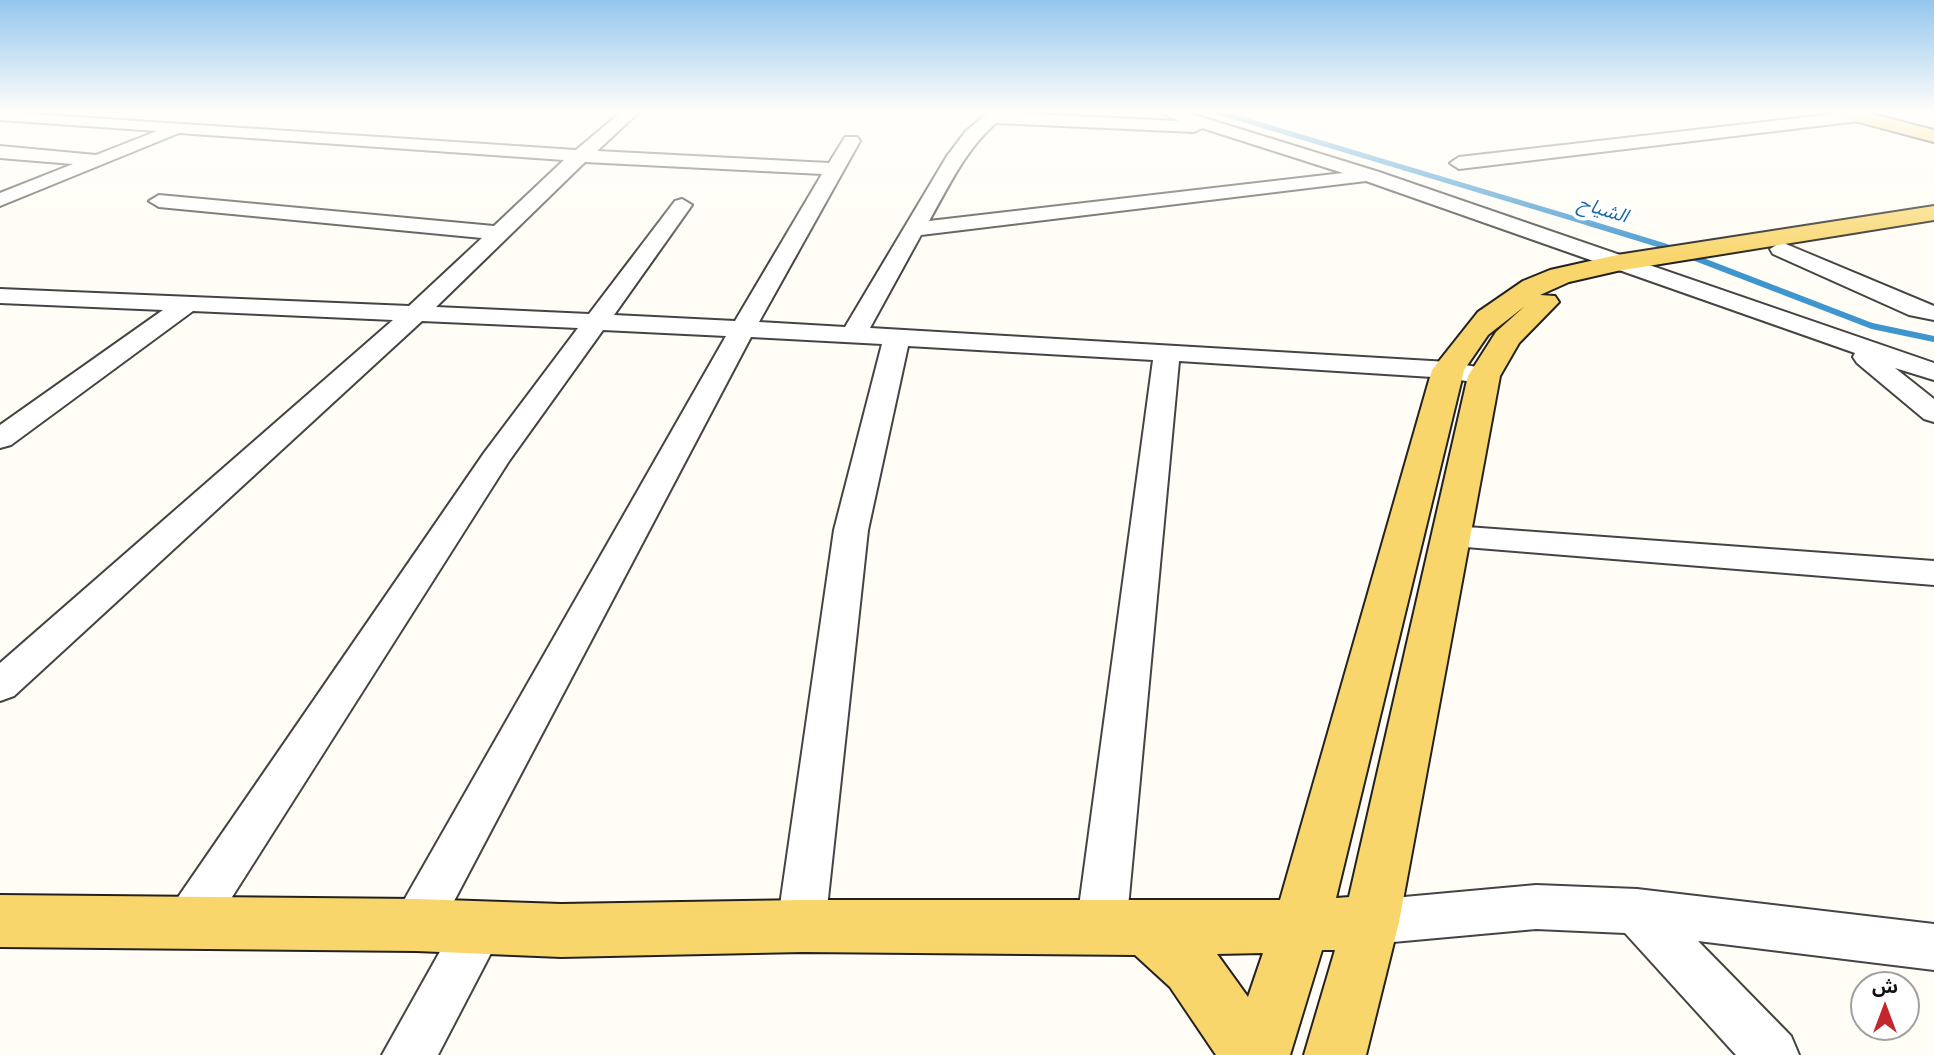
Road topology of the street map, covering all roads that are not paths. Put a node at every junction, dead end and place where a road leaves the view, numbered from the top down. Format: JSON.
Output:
{"nodes":[{"id":1,"x":99,"y":161,"type":"edge"},
{"id":2,"x":574,"y":161,"type":"edge"},
{"id":3,"x":682,"y":161,"type":"edge"},
{"id":4,"x":838,"y":161,"type":"edge"},
{"id":5,"x":953,"y":161,"type":"edge"},
{"id":6,"x":1323,"y":161,"type":"edge"},
{"id":7,"x":1473,"y":161,"type":"edge"},
{"id":8,"x":1459,"y":163,"type":"dead end"},
{"id":9,"x":833,"y":169,"type":"junction"},
{"id":10,"x":1372,"y":176,"type":"junction"},
{"id":11,"x":0,"y":200,"type":"edge"},
{"id":12,"x":159,"y":201,"type":"dead end"},
{"id":13,"x":682,"y":205,"type":"dead end"},
{"id":14,"x":1934,"y":213,"type":"edge"},
{"id":15,"x":1934,"y":225,"type":"edge"},
{"id":16,"x":911,"y":230,"type":"junction"},
{"id":17,"x":499,"y":233,"type":"junction"},
{"id":18,"x":1781,"y":249,"type":"junction"},
{"id":19,"x":1710,"y":256,"type":"junction"},
{"id":20,"x":1642,"y":265,"type":"junction"},
{"id":21,"x":0,"y":296,"type":"edge"},
{"id":22,"x":188,"y":303,"type":"junction"},
{"id":23,"x":418,"y":311,"type":"junction"},
{"id":24,"x":1934,"y":313,"type":"edge"},
{"id":25,"x":597,"y":323,"type":"junction"},
{"id":26,"x":743,"y":329,"type":"junction"},
{"id":27,"x":853,"y":335,"type":"junction"},
{"id":28,"x":897,"y":338,"type":"junction"},
{"id":29,"x":1854,"y":346,"type":"junction"},
{"id":30,"x":1167,"y":352,"type":"junction"},
{"id":31,"x":1934,"y":372,"type":"edge"},
{"id":32,"x":1466,"y":373,"type":"junction"},
{"id":33,"x":1934,"y":414,"type":"edge"},
{"id":34,"x":0,"y":439,"type":"edge"},
{"id":35,"x":1454,"y":537,"type":"junction"},
{"id":36,"x":1934,"y":573,"type":"edge"},
{"id":37,"x":0,"y":686,"type":"edge"},
{"id":38,"x":1637,"y":911,"type":"junction"},
{"id":39,"x":0,"y":921,"type":"edge"},
{"id":40,"x":189,"y":922,"type":"junction"},
{"id":41,"x":1371,"y":922,"type":"junction"},
{"id":42,"x":416,"y":925,"type":"junction"},
{"id":43,"x":801,"y":926,"type":"junction"},
{"id":44,"x":1301,"y":926,"type":"junction"},
{"id":45,"x":478,"y":930,"type":"junction"},
{"id":46,"x":1125,"y":930,"type":"junction"},
{"id":47,"x":1934,"y":947,"type":"edge"},
{"id":48,"x":409,"y":1055,"type":"edge"},
{"id":49,"x":1253,"y":1055,"type":"edge"},
{"id":50,"x":1259,"y":1055,"type":"edge"},
{"id":51,"x":1335,"y":1055,"type":"edge"},
{"id":52,"x":1772,"y":1055,"type":"edge"}],
"edges":[{"from":1,"to":11,"type":"street"},
{"from":2,"to":17,"type":"street"},
{"from":3,"to":9,"type":"street"},
{"from":4,"to":9,"type":"street"},
{"from":5,"to":16,"type":"street"},
{"from":6,"to":10,"type":"street"},
{"from":7,"to":8,"type":"street"},
{"from":9,"to":26,"type":"street"},
{"from":10,"to":16,"type":"street"},
{"from":10,"to":20,"type":"street"},
{"from":12,"to":17,"type":"street"},
{"from":13,"to":25,"type":"street"},
{"from":14,"to":19,"type":"main road"},
{"from":15,"to":18,"type":"main road"},
{"from":16,"to":27,"type":"street"},
{"from":17,"to":23,"type":"street"},
{"from":18,"to":19,"type":"main road"},
{"from":18,"to":24,"type":"street"},
{"from":19,"to":20,"type":"main road"},
{"from":20,"to":29,"type":"street"},
{"from":20,"to":32,"type":"main road"},
{"from":21,"to":22,"type":"street"},
{"from":22,"to":23,"type":"street"},
{"from":22,"to":34,"type":"street"},
{"from":23,"to":25,"type":"street"},
{"from":23,"to":37,"type":"street"},
{"from":25,"to":26,"type":"street"},
{"from":25,"to":40,"type":"street"},
{"from":26,"to":27,"type":"street"},
{"from":26,"to":42,"type":"street"},
{"from":27,"to":28,"type":"street"},
{"from":28,"to":30,"type":"street"},
{"from":28,"to":43,"type":"street"},
{"from":29,"to":31,"type":"street"},
{"from":29,"to":33,"type":"street"},
{"from":30,"to":32,"type":"street"},
{"from":30,"to":46,"type":"street"},
{"from":32,"to":35,"type":"main road"},
{"from":32,"to":44,"type":"main road"},
{"from":35,"to":36,"type":"street"},
{"from":35,"to":41,"type":"main road"},
{"from":38,"to":41,"type":"street"},
{"from":38,"to":47,"type":"street"},
{"from":38,"to":52,"type":"street"},
{"from":39,"to":40,"type":"main road"},
{"from":40,"to":42,"type":"main road"},
{"from":41,"to":44,"type":"main road"},
{"from":41,"to":51,"type":"main road"},
{"from":42,"to":45,"type":"main road"},
{"from":43,"to":45,"type":"main road"},
{"from":43,"to":46,"type":"main road"},
{"from":44,"to":46,"type":"main road"},
{"from":44,"to":50,"type":"main road"},
{"from":45,"to":48,"type":"street"},
{"from":46,"to":49,"type":"main road"}]}
